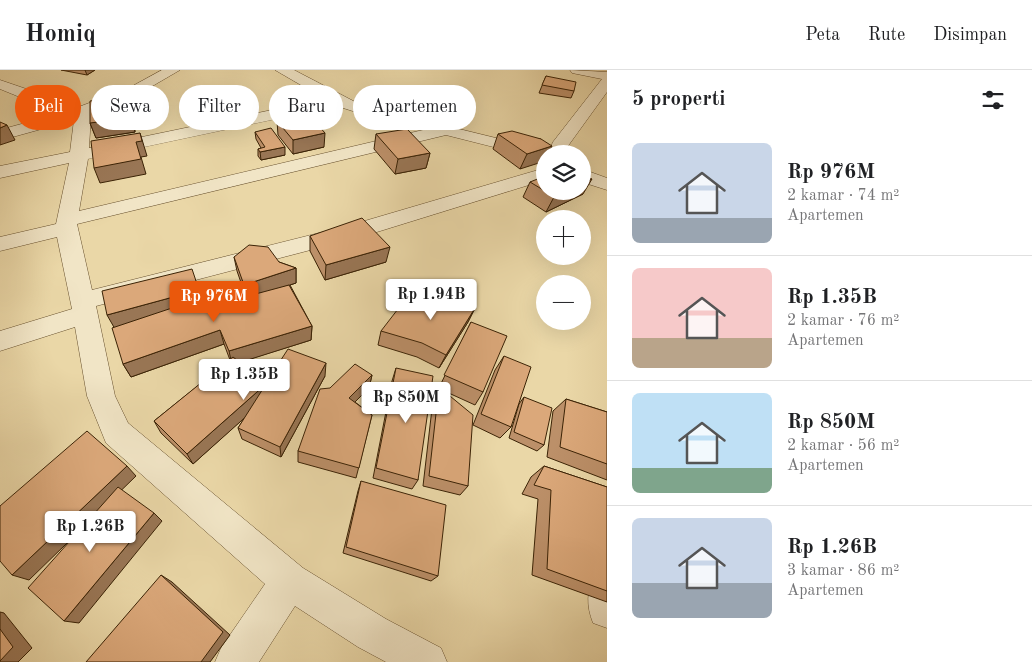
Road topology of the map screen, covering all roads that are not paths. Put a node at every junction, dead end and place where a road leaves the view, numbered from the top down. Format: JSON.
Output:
{"nodes":[{"id":1,"x":172,"y":70,"type":"edge"},
{"id":2,"x":282,"y":70,"type":"edge"},
{"id":3,"x":577,"y":70,"type":"edge"},
{"id":4,"x":607,"y":76,"type":"edge"},
{"id":5,"x":607,"y":82,"type":"edge"},
{"id":6,"x":0,"y":84,"type":"edge"},
{"id":7,"x":312,"y":85,"type":"edge"},
{"id":8,"x":15,"y":90,"type":"edge"},
{"id":9,"x":83,"y":112,"type":"joint"},
{"id":10,"x":269,"y":116,"type":"edge"},
{"id":11,"x":19,"y":130,"type":"edge"},
{"id":12,"x":446,"y":130,"type":"joint"},
{"id":13,"x":9,"y":133,"type":"edge"},
{"id":14,"x":562,"y":145,"type":"edge"},
{"id":15,"x":536,"y":153,"type":"edge"},
{"id":16,"x":79,"y":156,"type":"junction"},
{"id":17,"x":0,"y":172,"type":"edge"},
{"id":18,"x":536,"y":177,"type":"edge"},
{"id":19,"x":591,"y":178,"type":"edge"},
{"id":20,"x":607,"y":184,"type":"edge"},
{"id":21,"x":66,"y":224,"type":"junction"},
{"id":22,"x":0,"y":244,"type":"edge"},
{"id":23,"x":84,"y":308,"type":"junction"},
{"id":24,"x":0,"y":341,"type":"edge"},
{"id":25,"x":290,"y":581,"type":"junction"},
{"id":26,"x":607,"y":587,"type":"edge"},
{"id":27,"x":607,"y":609,"type":"edge"},
{"id":28,"x":235,"y":662,"type":"edge"},
{"id":29,"x":427,"y":662,"type":"edge"}],
"edges":[{"from":1,"to":9,"type":"street"},
{"from":2,"to":7,"type":"street"},
{"from":3,"to":4,"type":"street"},
{"from":5,"to":14,"type":"street"},
{"from":6,"to":8,"type":"street"},
{"from":9,"to":16,"type":"street"},
{"from":10,"to":16,"type":"street"},
{"from":11,"to":13,"type":"street"},
{"from":12,"to":15,"type":"street"},
{"from":12,"to":21,"type":"street"},
{"from":16,"to":17,"type":"street"},
{"from":16,"to":21,"type":"street"},
{"from":18,"to":23,"type":"street"},
{"from":19,"to":20,"type":"street"},
{"from":21,"to":22,"type":"street"},
{"from":21,"to":23,"type":"street"},
{"from":23,"to":24,"type":"street"},
{"from":23,"to":25,"type":"street"},
{"from":25,"to":28,"type":"street"},
{"from":25,"to":29,"type":"street"},
{"from":26,"to":27,"type":"street"}]}
